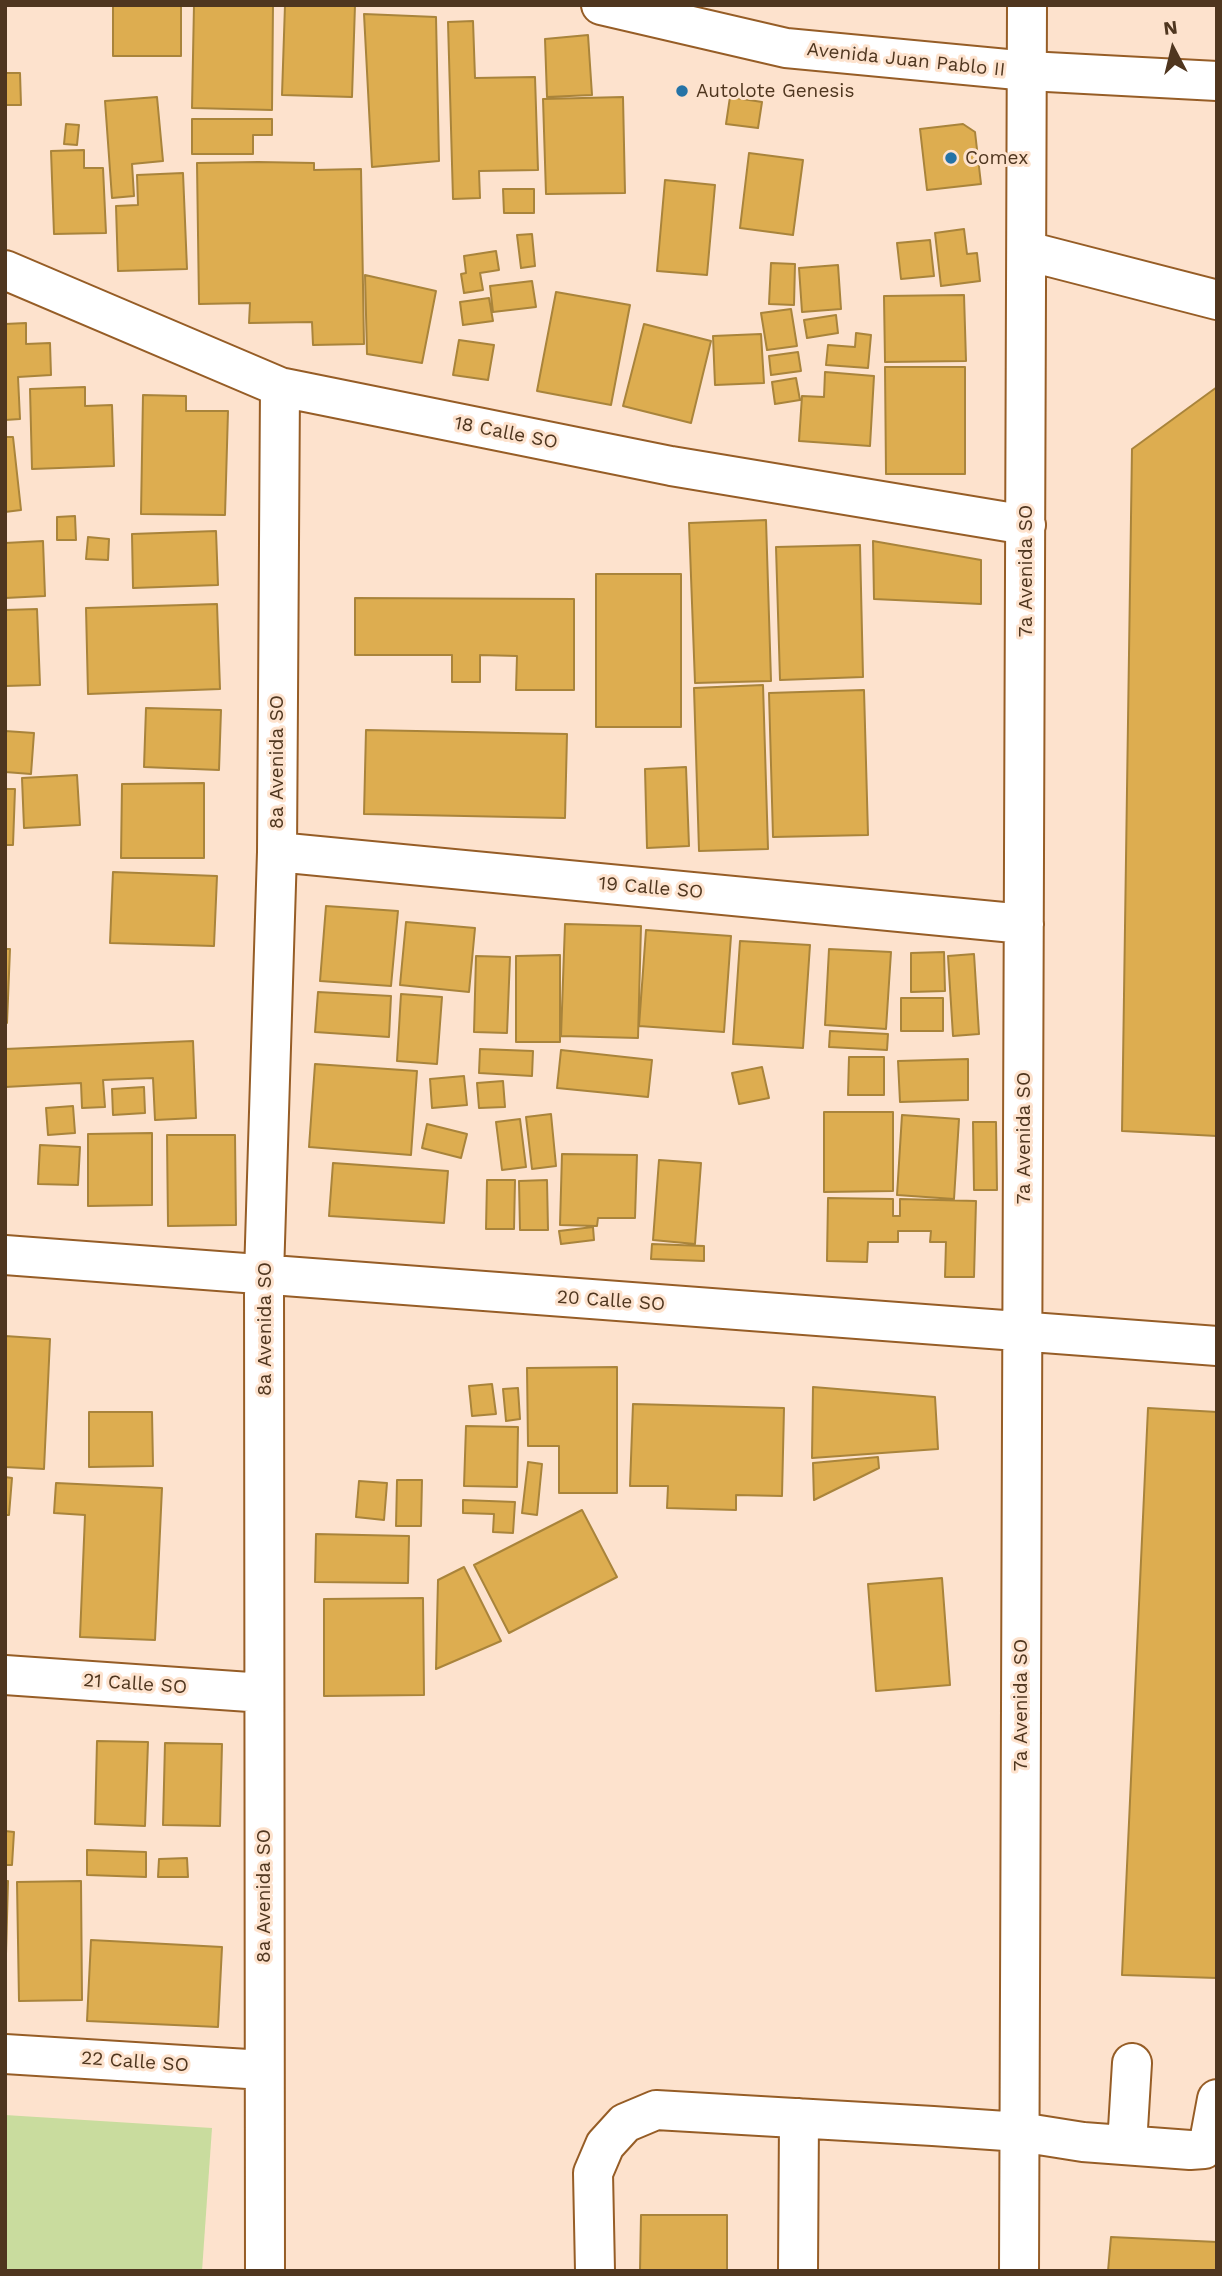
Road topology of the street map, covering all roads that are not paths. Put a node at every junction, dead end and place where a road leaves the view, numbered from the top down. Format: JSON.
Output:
{"nodes":[{"id":1,"x":601,"y":5,"type":"edge"},
{"id":2,"x":1027,"y":5,"type":"edge"},
{"id":3,"x":1028,"y":71,"type":"junction"},
{"id":4,"x":1217,"y":81,"type":"edge"},
{"id":5,"x":1027,"y":251,"type":"junction"},
{"id":6,"x":5,"y":270,"type":"edge"},
{"id":7,"x":1217,"y":300,"type":"edge"},
{"id":8,"x":279,"y":387,"type":"junction"},
{"id":9,"x":1026,"y":525,"type":"junction"},
{"id":10,"x":277,"y":852,"type":"junction"},
{"id":11,"x":1024,"y":924,"type":"junction"},
{"id":12,"x":5,"y":1255,"type":"edge"},
{"id":13,"x":264,"y":1275,"type":"junction"},
{"id":14,"x":1023,"y":1332,"type":"junction"},
{"id":15,"x":1217,"y":1346,"type":"edge"},
{"id":16,"x":5,"y":1675,"type":"edge"},
{"id":17,"x":264,"y":1693,"type":"junction"},
{"id":18,"x":5,"y":2054,"type":"edge"},
{"id":19,"x":1132,"y":2063,"type":"dead end"},
{"id":20,"x":264,"y":2070,"type":"junction"},
{"id":21,"x":1217,"y":2099,"type":"edge"},
{"id":22,"x":799,"y":2118,"type":"junction"},
{"id":23,"x":1020,"y":2132,"type":"junction"},
{"id":24,"x":1127,"y":2145,"type":"junction"},
{"id":25,"x":265,"y":2271,"type":"edge"},
{"id":26,"x":595,"y":2271,"type":"edge"},
{"id":27,"x":798,"y":2271,"type":"edge"},
{"id":28,"x":1019,"y":2271,"type":"edge"}],
"edges":[{"from":1,"to":3,"type":"main road","name":"Avenida Juan Pablo II"},
{"from":2,"to":3,"type":"main road","name":"7a Avenida SO"},
{"from":3,"to":4,"type":"main road","name":"Avenida Juan Pablo II"},
{"from":3,"to":5,"type":"main road","name":"7a Avenida SO"},
{"from":5,"to":7,"type":"main road"},
{"from":5,"to":9,"type":"main road","name":"7a Avenida SO"},
{"from":6,"to":8,"type":"main road","name":"18 Calle SO"},
{"from":8,"to":9,"type":"main road","name":"18 Calle SO"},
{"from":8,"to":10,"type":"main road","name":"8a Avenida SO"},
{"from":9,"to":11,"type":"main road","name":"7a Avenida SO"},
{"from":10,"to":11,"type":"main road","name":"19 Calle SO"},
{"from":10,"to":13,"type":"main road","name":"8a Avenida SO"},
{"from":11,"to":14,"type":"main road","name":"7a Avenida SO"},
{"from":12,"to":13,"type":"main road","name":"20 Calle SO"},
{"from":13,"to":14,"type":"main road","name":"20 Calle SO"},
{"from":13,"to":17,"type":"main road","name":"8a Avenida SO"},
{"from":14,"to":15,"type":"main road","name":"20 Calle SO"},
{"from":14,"to":23,"type":"main road","name":"7a Avenida SO"},
{"from":16,"to":17,"type":"main road","name":"21 Calle SO"},
{"from":17,"to":20,"type":"main road","name":"8a Avenida SO"},
{"from":18,"to":20,"type":"main road","name":"22 Calle SO"},
{"from":19,"to":24,"type":"main road"},
{"from":20,"to":25,"type":"main road","name":"8a Avenida SO"},
{"from":21,"to":24,"type":"main road"},
{"from":22,"to":23,"type":"main road"},
{"from":22,"to":26,"type":"main road"},
{"from":22,"to":27,"type":"main road"},
{"from":23,"to":24,"type":"main road"},
{"from":23,"to":28,"type":"main road","name":"7a Avenida SO"}]}
